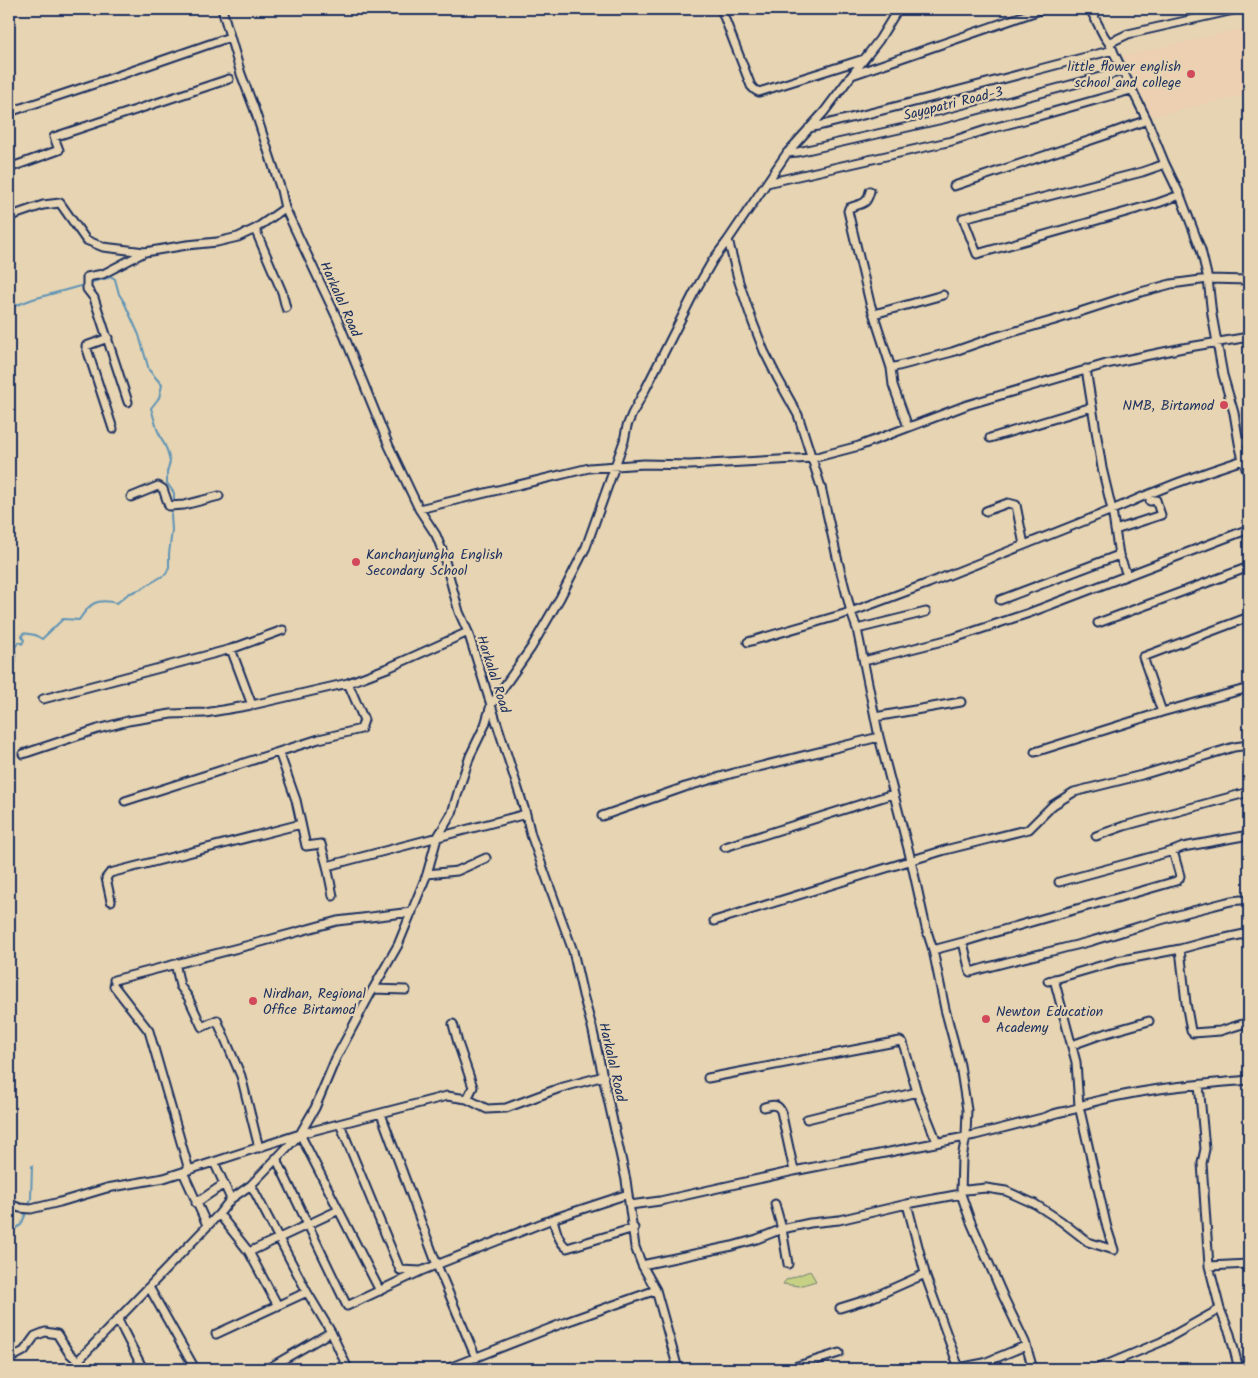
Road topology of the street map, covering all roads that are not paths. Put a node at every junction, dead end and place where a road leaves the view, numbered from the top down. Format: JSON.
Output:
{"nodes":[{"id":1,"x":222,"y":9,"type":"edge"},
{"id":2,"x":721,"y":9,"type":"edge"},
{"id":3,"x":898,"y":9,"type":"edge"},
{"id":4,"x":1043,"y":9,"type":"edge"},
{"id":5,"x":1090,"y":9,"type":"edge"},
{"id":6,"x":1238,"y":9,"type":"edge"},
{"id":7,"x":230,"y":37,"type":"junction"},
{"id":8,"x":1109,"y":43,"type":"junction"},
{"id":9,"x":1113,"y":50,"type":"junction"},
{"id":10,"x":864,"y":59,"type":"junction"},
{"id":11,"x":1123,"y":71,"type":"junction"},
{"id":12,"x":852,"y":75,"type":"junction"},
{"id":13,"x":229,"y":79,"type":"dead end"},
{"id":14,"x":1131,"y":90,"type":"junction"},
{"id":15,"x":9,"y":112,"type":"edge"},
{"id":16,"x":1146,"y":120,"type":"junction"},
{"id":17,"x":809,"y":128,"type":"junction"},
{"id":18,"x":788,"y":153,"type":"junction"},
{"id":19,"x":1165,"y":164,"type":"junction"},
{"id":20,"x":9,"y":168,"type":"edge"},
{"id":21,"x":767,"y":183,"type":"junction"},
{"id":22,"x":954,"y":186,"type":"dead end"},
{"id":23,"x":870,"y":191,"type":"dead end"},
{"id":24,"x":1180,"y":195,"type":"junction"},
{"id":25,"x":285,"y":208,"type":"junction"},
{"id":26,"x":9,"y":215,"type":"edge"},
{"id":27,"x":255,"y":230,"type":"junction"},
{"id":28,"x":728,"y":240,"type":"junction"},
{"id":29,"x":145,"y":252,"type":"junction"},
{"id":30,"x":1208,"y":279,"type":"junction"},
{"id":31,"x":1249,"y":280,"type":"edge"},
{"id":32,"x":943,"y":295,"type":"dead end"},
{"id":33,"x":286,"y":308,"type":"dead end"},
{"id":34,"x":874,"y":314,"type":"junction"},
{"id":35,"x":1249,"y":337,"type":"edge"},
{"id":36,"x":108,"y":338,"type":"junction"},
{"id":37,"x":1217,"y":342,"type":"junction"},
{"id":38,"x":891,"y":368,"type":"junction"},
{"id":39,"x":1086,"y":369,"type":"junction"},
{"id":40,"x":128,"y":402,"type":"dead end"},
{"id":41,"x":1092,"y":407,"type":"junction"},
{"id":42,"x":908,"y":427,"type":"junction"},
{"id":43,"x":113,"y":429,"type":"dead end"},
{"id":44,"x":990,"y":438,"type":"dead end"},
{"id":45,"x":1249,"y":440,"type":"edge"},
{"id":46,"x":1239,"y":443,"type":"junction"},
{"id":47,"x":813,"y":458,"type":"junction"},
{"id":48,"x":1243,"y":460,"type":"junction"},
{"id":49,"x":615,"y":466,"type":"junction"},
{"id":50,"x":1249,"y":476,"type":"edge"},
{"id":51,"x":219,"y":496,"type":"dead end"},
{"id":52,"x":131,"y":498,"type":"dead end"},
{"id":53,"x":1150,"y":502,"type":"dead end"},
{"id":54,"x":419,"y":509,"type":"junction"},
{"id":55,"x":1112,"y":510,"type":"junction"},
{"id":56,"x":986,"y":511,"type":"dead end"},
{"id":57,"x":1249,"y":529,"type":"edge"},
{"id":58,"x":1116,"y":530,"type":"junction"},
{"id":59,"x":1024,"y":545,"type":"junction"},
{"id":60,"x":1119,"y":555,"type":"junction"},
{"id":61,"x":1249,"y":567,"type":"edge"},
{"id":62,"x":1127,"y":575,"type":"junction"},
{"id":63,"x":1000,"y":600,"type":"dead end"},
{"id":64,"x":851,"y":612,"type":"junction"},
{"id":65,"x":926,"y":612,"type":"dead end"},
{"id":66,"x":1249,"y":617,"type":"edge"},
{"id":67,"x":1098,"y":623,"type":"dead end"},
{"id":68,"x":282,"y":630,"type":"dead end"},
{"id":69,"x":857,"y":630,"type":"junction"},
{"id":70,"x":468,"y":632,"type":"junction"},
{"id":71,"x":748,"y":642,"type":"dead end"},
{"id":72,"x":231,"y":649,"type":"junction"},
{"id":73,"x":864,"y":661,"type":"junction"},
{"id":74,"x":348,"y":683,"type":"junction"},
{"id":75,"x":1249,"y":688,"type":"edge"},
{"id":76,"x":43,"y":699,"type":"dead end"},
{"id":77,"x":961,"y":702,"type":"dead end"},
{"id":78,"x":252,"y":705,"type":"junction"},
{"id":79,"x":491,"y":705,"type":"junction"},
{"id":80,"x":1162,"y":712,"type":"junction"},
{"id":81,"x":875,"y":717,"type":"junction"},
{"id":82,"x":879,"y":737,"type":"junction"},
{"id":83,"x":1249,"y":744,"type":"edge"},
{"id":84,"x":279,"y":752,"type":"junction"},
{"id":85,"x":1035,"y":752,"type":"dead end"},
{"id":86,"x":24,"y":754,"type":"dead end"},
{"id":87,"x":1249,"y":792,"type":"edge"},
{"id":88,"x":893,"y":794,"type":"junction"},
{"id":89,"x":125,"y":800,"type":"dead end"},
{"id":90,"x":526,"y":814,"type":"junction"},
{"id":91,"x":602,"y":816,"type":"dead end"},
{"id":92,"x":301,"y":824,"type":"junction"},
{"id":93,"x":1249,"y":835,"type":"edge"},
{"id":94,"x":1096,"y":836,"type":"dead end"},
{"id":95,"x":437,"y":838,"type":"junction"},
{"id":96,"x":725,"y":847,"type":"dead end"},
{"id":97,"x":1173,"y":851,"type":"junction"},
{"id":98,"x":486,"y":858,"type":"dead end"},
{"id":99,"x":912,"y":860,"type":"junction"},
{"id":100,"x":327,"y":866,"type":"junction"},
{"id":101,"x":427,"y":874,"type":"junction"},
{"id":102,"x":1059,"y":882,"type":"dead end"},
{"id":103,"x":333,"y":896,"type":"dead end"},
{"id":104,"x":111,"y":900,"type":"dead end"},
{"id":105,"x":1249,"y":901,"type":"edge"},
{"id":106,"x":412,"y":912,"type":"junction"},
{"id":107,"x":714,"y":920,"type":"dead end"},
{"id":108,"x":1249,"y":933,"type":"edge"},
{"id":109,"x":963,"y":942,"type":"junction"},
{"id":110,"x":1180,"y":949,"type":"junction"},
{"id":111,"x":933,"y":950,"type":"junction"},
{"id":112,"x":176,"y":967,"type":"dead end"},
{"id":113,"x":372,"y":989,"type":"junction"},
{"id":114,"x":406,"y":990,"type":"dead end"},
{"id":115,"x":1149,"y":1021,"type":"dead end"},
{"id":116,"x":1249,"y":1022,"type":"edge"},
{"id":117,"x":453,"y":1024,"type":"dead end"},
{"id":118,"x":1072,"y":1045,"type":"junction"},
{"id":119,"x":604,"y":1076,"type":"junction"},
{"id":120,"x":708,"y":1078,"type":"dead end"},
{"id":121,"x":1249,"y":1080,"type":"edge"},
{"id":122,"x":1199,"y":1085,"type":"junction"},
{"id":123,"x":917,"y":1092,"type":"junction"},
{"id":124,"x":466,"y":1099,"type":"junction"},
{"id":125,"x":1080,"y":1106,"type":"junction"},
{"id":126,"x":764,"y":1107,"type":"dead end"},
{"id":127,"x":381,"y":1114,"type":"junction"},
{"id":128,"x":807,"y":1119,"type":"dead end"},
{"id":129,"x":340,"y":1124,"type":"junction"},
{"id":130,"x":300,"y":1134,"type":"junction"},
{"id":131,"x":966,"y":1136,"type":"junction"},
{"id":132,"x":937,"y":1142,"type":"junction"},
{"id":133,"x":259,"y":1148,"type":"junction"},
{"id":134,"x":276,"y":1158,"type":"junction"},
{"id":135,"x":214,"y":1162,"type":"junction"},
{"id":136,"x":186,"y":1171,"type":"junction"},
{"id":137,"x":794,"y":1171,"type":"junction"},
{"id":138,"x":224,"y":1184,"type":"junction"},
{"id":139,"x":251,"y":1185,"type":"junction"},
{"id":140,"x":961,"y":1191,"type":"junction"},
{"id":141,"x":628,"y":1194,"type":"junction"},
{"id":142,"x":231,"y":1199,"type":"junction"},
{"id":143,"x":196,"y":1202,"type":"junction"},
{"id":144,"x":775,"y":1204,"type":"dead end"},
{"id":145,"x":908,"y":1204,"type":"junction"},
{"id":146,"x":11,"y":1205,"type":"edge"},
{"id":147,"x":630,"y":1205,"type":"junction"},
{"id":148,"x":339,"y":1210,"type":"junction"},
{"id":149,"x":220,"y":1214,"type":"junction"},
{"id":150,"x":553,"y":1219,"type":"junction"},
{"id":151,"x":308,"y":1224,"type":"junction"},
{"id":152,"x":207,"y":1225,"type":"junction"},
{"id":153,"x":634,"y":1228,"type":"junction"},
{"id":154,"x":782,"y":1229,"type":"junction"},
{"id":155,"x":279,"y":1238,"type":"junction"},
{"id":156,"x":249,"y":1252,"type":"junction"},
{"id":157,"x":788,"y":1264,"type":"dead end"},
{"id":158,"x":1249,"y":1264,"type":"edge"},
{"id":159,"x":437,"y":1265,"type":"junction"},
{"id":160,"x":642,"y":1265,"type":"junction"},
{"id":161,"x":1209,"y":1266,"type":"junction"},
{"id":162,"x":421,"y":1271,"type":"junction"},
{"id":163,"x":925,"y":1274,"type":"junction"},
{"id":164,"x":149,"y":1287,"type":"junction"},
{"id":165,"x":656,"y":1290,"type":"junction"},
{"id":166,"x":380,"y":1291,"type":"junction"},
{"id":167,"x":307,"y":1292,"type":"junction"},
{"id":168,"x":278,"y":1306,"type":"junction"},
{"id":169,"x":840,"y":1308,"type":"dead end"},
{"id":170,"x":1220,"y":1309,"type":"junction"},
{"id":171,"x":118,"y":1320,"type":"junction"},
{"id":172,"x":331,"y":1332,"type":"junction"},
{"id":173,"x":216,"y":1334,"type":"dead end"},
{"id":174,"x":1025,"y":1346,"type":"junction"},
{"id":175,"x":839,"y":1353,"type":"dead end"},
{"id":176,"x":476,"y":1358,"type":"junction"},
{"id":177,"x":9,"y":1359,"type":"edge"},
{"id":178,"x":78,"y":1361,"type":"junction"},
{"id":179,"x":194,"y":1367,"type":"dead end"},
{"id":180,"x":800,"y":1367,"type":"edge"},
{"id":181,"x":956,"y":1368,"type":"edge"},
{"id":182,"x":70,"y":1369,"type":"edge"},
{"id":183,"x":143,"y":1369,"type":"edge"},
{"id":184,"x":267,"y":1369,"type":"edge"},
{"id":185,"x":348,"y":1369,"type":"edge"},
{"id":186,"x":446,"y":1369,"type":"edge"},
{"id":187,"x":678,"y":1369,"type":"edge"},
{"id":188,"x":788,"y":1369,"type":"edge"},
{"id":189,"x":1034,"y":1369,"type":"edge"},
{"id":190,"x":1096,"y":1369,"type":"edge"},
{"id":191,"x":1239,"y":1369,"type":"edge"}],
"edges":[{"from":1,"to":7,"type":"street","name":"Harkalal Road"},
{"from":2,"to":10,"type":"street"},
{"from":3,"to":10,"type":"street"},
{"from":4,"to":12,"type":"street"},
{"from":5,"to":8,"type":"street"},
{"from":6,"to":8,"type":"street"},
{"from":7,"to":15,"type":"street"},
{"from":7,"to":25,"type":"street","name":"Harkalal Road"},
{"from":8,"to":9,"type":"street"},
{"from":9,"to":11,"type":"street"},
{"from":9,"to":17,"type":"street"},
{"from":10,"to":12,"type":"street"},
{"from":11,"to":14,"type":"street"},
{"from":11,"to":18,"type":"street","name":"Sayapatri Road-3"},
{"from":12,"to":17,"type":"street"},
{"from":13,"to":20,"type":"street"},
{"from":14,"to":16,"type":"street"},
{"from":14,"to":21,"type":"street"},
{"from":16,"to":19,"type":"street"},
{"from":16,"to":22,"type":"street"},
{"from":17,"to":18,"type":"street"},
{"from":18,"to":21,"type":"street"},
{"from":19,"to":24,"type":"street"},
{"from":19,"to":24,"type":"street"},
{"from":21,"to":28,"type":"street"},
{"from":23,"to":34,"type":"street"},
{"from":24,"to":30,"type":"street"},
{"from":25,"to":27,"type":"street"},
{"from":25,"to":54,"type":"street","name":"Harkalal Road"},
{"from":26,"to":29,"type":"street"},
{"from":27,"to":29,"type":"street"},
{"from":27,"to":33,"type":"street"},
{"from":28,"to":47,"type":"street"},
{"from":28,"to":49,"type":"street"},
{"from":29,"to":36,"type":"street"},
{"from":30,"to":31,"type":"street"},
{"from":30,"to":37,"type":"street"},
{"from":30,"to":38,"type":"street"},
{"from":32,"to":34,"type":"street"},
{"from":34,"to":38,"type":"street"},
{"from":35,"to":37,"type":"street"},
{"from":36,"to":40,"type":"street"},
{"from":36,"to":43,"type":"street"},
{"from":37,"to":39,"type":"street"},
{"from":37,"to":46,"type":"street"},
{"from":38,"to":42,"type":"street"},
{"from":39,"to":41,"type":"street"},
{"from":39,"to":42,"type":"street"},
{"from":41,"to":44,"type":"street"},
{"from":41,"to":55,"type":"street"},
{"from":42,"to":47,"type":"street"},
{"from":45,"to":46,"type":"street"},
{"from":46,"to":48,"type":"street"},
{"from":47,"to":49,"type":"street"},
{"from":47,"to":64,"type":"street"},
{"from":48,"to":50,"type":"street"},
{"from":48,"to":55,"type":"street"},
{"from":49,"to":54,"type":"street"},
{"from":49,"to":79,"type":"street"},
{"from":51,"to":52,"type":"street"},
{"from":53,"to":58,"type":"street"},
{"from":54,"to":70,"type":"street","name":"Harkalal Road"},
{"from":55,"to":58,"type":"street"},
{"from":55,"to":59,"type":"street"},
{"from":56,"to":59,"type":"street"},
{"from":57,"to":62,"type":"street"},
{"from":58,"to":60,"type":"street"},
{"from":59,"to":64,"type":"street"},
{"from":60,"to":62,"type":"street"},
{"from":60,"to":63,"type":"street"},
{"from":61,"to":67,"type":"street"},
{"from":62,"to":73,"type":"street"},
{"from":64,"to":69,"type":"street"},
{"from":64,"to":71,"type":"street"},
{"from":65,"to":69,"type":"street"},
{"from":66,"to":80,"type":"street"},
{"from":68,"to":72,"type":"street"},
{"from":69,"to":73,"type":"street"},
{"from":70,"to":74,"type":"street"},
{"from":70,"to":79,"type":"street","name":"Harkalal Road"},
{"from":72,"to":76,"type":"street"},
{"from":72,"to":78,"type":"street"},
{"from":73,"to":81,"type":"street"},
{"from":74,"to":78,"type":"street"},
{"from":74,"to":84,"type":"street"},
{"from":75,"to":80,"type":"street"},
{"from":77,"to":81,"type":"street"},
{"from":78,"to":86,"type":"street"},
{"from":79,"to":90,"type":"street","name":"Harkalal Road"},
{"from":79,"to":95,"type":"street"},
{"from":80,"to":85,"type":"street"},
{"from":81,"to":82,"type":"street"},
{"from":82,"to":88,"type":"street"},
{"from":82,"to":91,"type":"street"},
{"from":83,"to":99,"type":"street"},
{"from":84,"to":89,"type":"street"},
{"from":84,"to":92,"type":"street"},
{"from":87,"to":94,"type":"street"},
{"from":88,"to":96,"type":"street"},
{"from":88,"to":99,"type":"street"},
{"from":90,"to":95,"type":"street"},
{"from":90,"to":119,"type":"street","name":"Harkalal Road"},
{"from":92,"to":100,"type":"street"},
{"from":92,"to":104,"type":"street"},
{"from":93,"to":97,"type":"street"},
{"from":95,"to":100,"type":"street"},
{"from":95,"to":101,"type":"street"},
{"from":97,"to":102,"type":"street"},
{"from":97,"to":109,"type":"street"},
{"from":98,"to":101,"type":"street"},
{"from":99,"to":107,"type":"street"},
{"from":99,"to":111,"type":"street"},
{"from":100,"to":103,"type":"street"},
{"from":101,"to":106,"type":"street"},
{"from":105,"to":109,"type":"street"},
{"from":106,"to":113,"type":"street"},
{"from":106,"to":136,"type":"street"},
{"from":108,"to":110,"type":"street"},
{"from":109,"to":111,"type":"street"},
{"from":110,"to":116,"type":"street"},
{"from":110,"to":118,"type":"street"},
{"from":111,"to":131,"type":"street"},
{"from":112,"to":133,"type":"street"},
{"from":113,"to":114,"type":"street"},
{"from":113,"to":130,"type":"street"},
{"from":115,"to":118,"type":"street"},
{"from":117,"to":124,"type":"street"},
{"from":118,"to":125,"type":"street"},
{"from":119,"to":124,"type":"street"},
{"from":119,"to":141,"type":"street","name":"Harkalal Road"},
{"from":120,"to":123,"type":"street"},
{"from":121,"to":122,"type":"street"},
{"from":122,"to":125,"type":"street"},
{"from":122,"to":161,"type":"street"},
{"from":123,"to":128,"type":"street"},
{"from":123,"to":132,"type":"street"},
{"from":124,"to":127,"type":"street"},
{"from":125,"to":131,"type":"street"},
{"from":125,"to":140,"type":"street"},
{"from":126,"to":137,"type":"street"},
{"from":127,"to":129,"type":"street"},
{"from":127,"to":159,"type":"street"},
{"from":129,"to":130,"type":"street"},
{"from":129,"to":162,"type":"street"},
{"from":130,"to":133,"type":"street"},
{"from":130,"to":134,"type":"street"},
{"from":130,"to":148,"type":"street"},
{"from":131,"to":132,"type":"street"},
{"from":131,"to":140,"type":"street"},
{"from":132,"to":137,"type":"street"},
{"from":133,"to":135,"type":"street"},
{"from":134,"to":139,"type":"street"},
{"from":134,"to":151,"type":"street"},
{"from":135,"to":136,"type":"street"},
{"from":135,"to":138,"type":"street"},
{"from":136,"to":143,"type":"street"},
{"from":136,"to":146,"type":"street"},
{"from":137,"to":147,"type":"street"},
{"from":138,"to":142,"type":"street"},
{"from":138,"to":143,"type":"street"},
{"from":139,"to":142,"type":"street"},
{"from":139,"to":155,"type":"street"},
{"from":140,"to":145,"type":"street"},
{"from":140,"to":174,"type":"street"},
{"from":141,"to":147,"type":"street","name":"Harkalal Road"},
{"from":141,"to":150,"type":"street"},
{"from":142,"to":149,"type":"street"},
{"from":143,"to":152,"type":"street"},
{"from":144,"to":154,"type":"street"},
{"from":145,"to":154,"type":"street"},
{"from":145,"to":163,"type":"street"},
{"from":147,"to":153,"type":"street","name":"Harkalal Road"},
{"from":148,"to":151,"type":"street"},
{"from":148,"to":166,"type":"street"},
{"from":149,"to":152,"type":"street"},
{"from":149,"to":156,"type":"street"},
{"from":150,"to":153,"type":"street"},
{"from":150,"to":159,"type":"street"},
{"from":151,"to":155,"type":"street"},
{"from":151,"to":166,"type":"street"},
{"from":152,"to":164,"type":"street"},
{"from":153,"to":160,"type":"street","name":"Harkalal Road"},
{"from":154,"to":157,"type":"street"},
{"from":154,"to":160,"type":"street"},
{"from":155,"to":156,"type":"street"},
{"from":155,"to":167,"type":"street"},
{"from":156,"to":168,"type":"street"},
{"from":158,"to":161,"type":"street"},
{"from":159,"to":162,"type":"street"},
{"from":159,"to":176,"type":"street"},
{"from":160,"to":165,"type":"street","name":"Harkalal Road"},
{"from":161,"to":170,"type":"street"},
{"from":162,"to":166,"type":"street"},
{"from":163,"to":169,"type":"street"},
{"from":163,"to":181,"type":"street"},
{"from":164,"to":171,"type":"street"},
{"from":164,"to":179,"type":"street"},
{"from":165,"to":176,"type":"street"},
{"from":165,"to":187,"type":"street","name":"Harkalal Road"},
{"from":167,"to":168,"type":"street"},
{"from":167,"to":172,"type":"street"},
{"from":168,"to":173,"type":"street"},
{"from":170,"to":190,"type":"street"},
{"from":170,"to":191,"type":"street"},
{"from":171,"to":178,"type":"street"},
{"from":171,"to":183,"type":"street"},
{"from":172,"to":184,"type":"street"},
{"from":172,"to":185,"type":"street"},
{"from":174,"to":181,"type":"street"},
{"from":174,"to":189,"type":"street"},
{"from":175,"to":180,"type":"street"},
{"from":176,"to":186,"type":"street"},
{"from":177,"to":178,"type":"street"},
{"from":178,"to":182,"type":"street"},
{"from":180,"to":188,"type":"street"}]}
